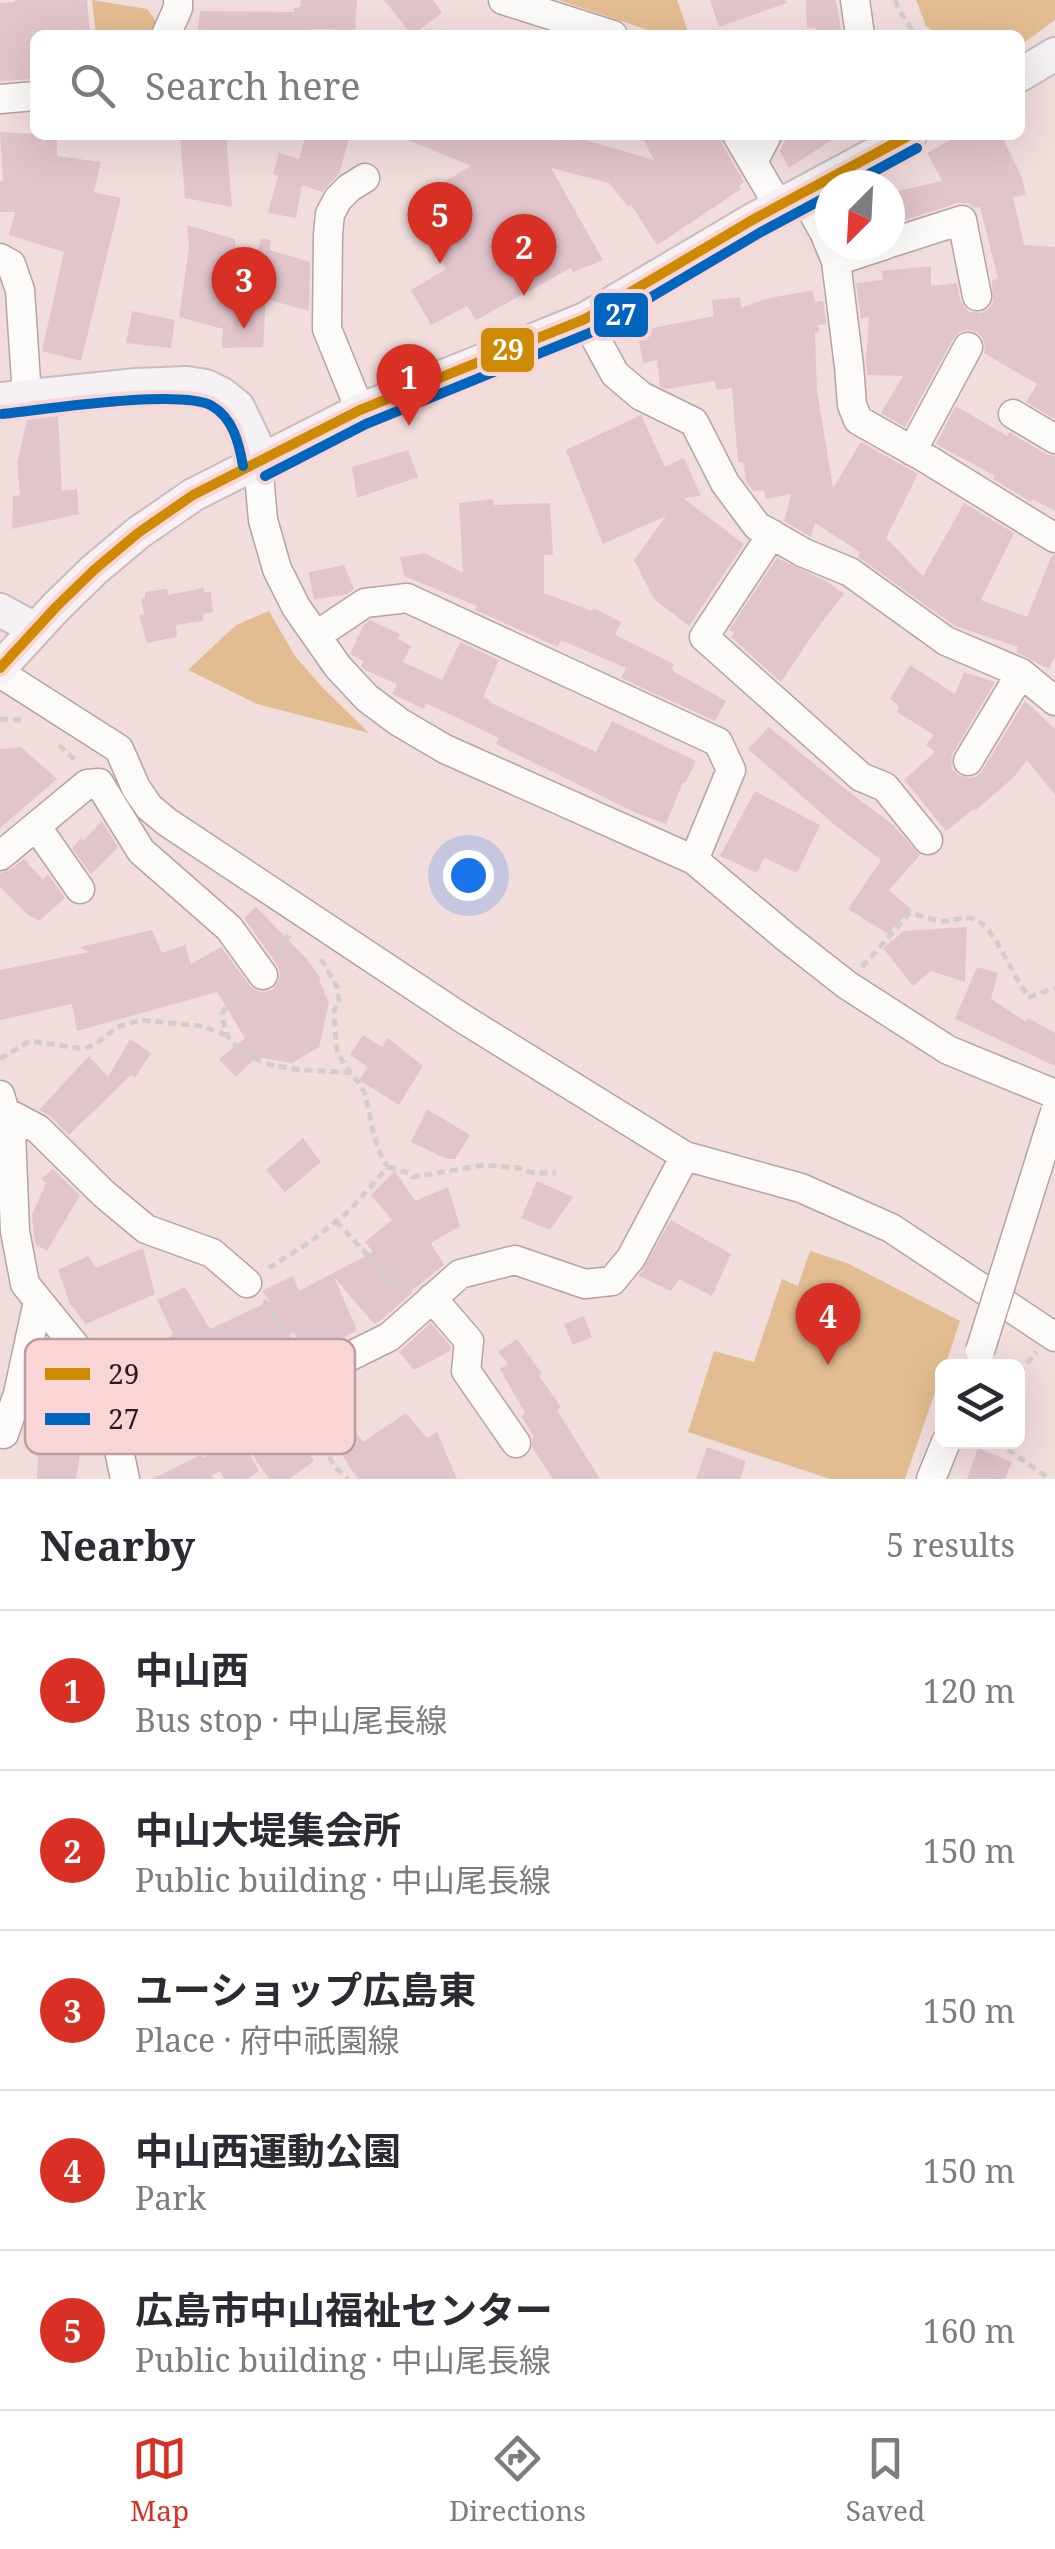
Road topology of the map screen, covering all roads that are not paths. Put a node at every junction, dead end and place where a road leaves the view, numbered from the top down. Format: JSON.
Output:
{"nodes":[{"id":1,"x":178,"y":0,"type":"edge"},
{"id":2,"x":503,"y":0,"type":"edge"},
{"id":3,"x":855,"y":0,"type":"edge"},
{"id":4,"x":168,"y":30,"type":"edge"},
{"id":5,"x":598,"y":30,"type":"edge"},
{"id":6,"x":859,"y":30,"type":"edge"},
{"id":7,"x":1055,"y":54,"type":"edge"},
{"id":8,"x":1025,"y":72,"type":"edge"},
{"id":9,"x":30,"y":96,"type":"edge"},
{"id":10,"x":0,"y":99,"type":"edge"},
{"id":11,"x":741,"y":140,"type":"edge"},
{"id":12,"x":764,"y":140,"type":"edge"},
{"id":13,"x":901,"y":140,"type":"edge"},
{"id":14,"x":753,"y":162,"type":"junction"},
{"id":15,"x":366,"y":178,"type":"dead end"},
{"id":16,"x":790,"y":199,"type":"junction"},
{"id":17,"x":815,"y":223,"type":"edge"},
{"id":18,"x":905,"y":238,"type":"edge"},
{"id":19,"x":0,"y":258,"type":"edge"},
{"id":20,"x":836,"y":260,"type":"edge"},
{"id":21,"x":978,"y":296,"type":"dead end"},
{"id":22,"x":585,"y":319,"type":"junction"},
{"id":23,"x":968,"y":348,"type":"dead end"},
{"id":24,"x":14,"y":398,"type":"edge"},
{"id":25,"x":360,"y":410,"type":"junction"},
{"id":26,"x":1013,"y":414,"type":"dead end"},
{"id":27,"x":1055,"y":439,"type":"edge"},
{"id":28,"x":912,"y":451,"type":"junction"},
{"id":29,"x":258,"y":463,"type":"junction"},
{"id":30,"x":772,"y":534,"type":"junction"},
{"id":31,"x":1055,"y":538,"type":"edge"},
{"id":32,"x":0,"y":610,"type":"edge"},
{"id":33,"x":35,"y":629,"type":"junction"},
{"id":34,"x":318,"y":636,"type":"junction"},
{"id":35,"x":0,"y":671,"type":"edge"},
{"id":36,"x":1021,"y":673,"type":"junction"},
{"id":37,"x":1054,"y":697,"type":"edge"},
{"id":38,"x":968,"y":761,"type":"dead end"},
{"id":39,"x":36,"y":826,"type":"junction"},
{"id":40,"x":928,"y":840,"type":"dead end"},
{"id":41,"x":0,"y":856,"type":"edge"},
{"id":42,"x":694,"y":860,"type":"junction"},
{"id":43,"x":80,"y":889,"type":"dead end"},
{"id":44,"x":263,"y":976,"type":"road end"},
{"id":45,"x":1055,"y":1094,"type":"edge"},
{"id":46,"x":2,"y":1103,"type":"edge"},
{"id":47,"x":1055,"y":1112,"type":"edge"},
{"id":48,"x":685,"y":1156,"type":"junction"},
{"id":49,"x":7,"y":1186,"type":"edge"},
{"id":50,"x":247,"y":1282,"type":"road end"},
{"id":51,"x":38,"y":1300,"type":"junction"},
{"id":52,"x":426,"y":1304,"type":"junction"},
{"id":53,"x":1055,"y":1337,"type":"edge"},
{"id":54,"x":30,"y":1339,"type":"edge"},
{"id":55,"x":70,"y":1339,"type":"edge"},
{"id":56,"x":355,"y":1354,"type":"edge"},
{"id":57,"x":977,"y":1359,"type":"edge"},
{"id":58,"x":25,"y":1361,"type":"edge"},
{"id":59,"x":4,"y":1434,"type":"dead end"},
{"id":60,"x":516,"y":1443,"type":"dead end"},
{"id":61,"x":943,"y":1449,"type":"edge"},
{"id":62,"x":119,"y":1454,"type":"edge"},
{"id":63,"x":124,"y":1479,"type":"edge"},
{"id":64,"x":932,"y":1479,"type":"edge"}],
"edges":[{"from":1,"to":4,"type":"street"},
{"from":2,"to":5,"type":"street"},
{"from":3,"to":6,"type":"street"},
{"from":7,"to":8,"type":"main road"},
{"from":9,"to":10,"type":"street"},
{"from":11,"to":14,"type":"street"},
{"from":12,"to":14,"type":"street"},
{"from":13,"to":16,"type":"main road"},
{"from":14,"to":16,"type":"street"},
{"from":15,"to":25,"type":"street"},
{"from":16,"to":17,"type":"street"},
{"from":16,"to":22,"type":"main road"},
{"from":18,"to":21,"type":"street"},
{"from":19,"to":24,"type":"street"},
{"from":20,"to":28,"type":"street"},
{"from":22,"to":25,"type":"main road"},
{"from":22,"to":30,"type":"street"},
{"from":23,"to":28,"type":"street"},
{"from":24,"to":29,"type":"main road"},
{"from":25,"to":29,"type":"main road"},
{"from":26,"to":27,"type":"street"},
{"from":28,"to":31,"type":"street"},
{"from":29,"to":33,"type":"main road"},
{"from":29,"to":34,"type":"street"},
{"from":30,"to":36,"type":"street"},
{"from":30,"to":40,"type":"street"},
{"from":32,"to":33,"type":"main road"},
{"from":33,"to":35,"type":"main road"},
{"from":34,"to":42,"type":"street"},
{"from":34,"to":42,"type":"street"},
{"from":35,"to":48,"type":"street"},
{"from":36,"to":37,"type":"street"},
{"from":36,"to":38,"type":"street"},
{"from":39,"to":41,"type":"street"},
{"from":39,"to":43,"type":"street"},
{"from":39,"to":44,"type":"street"},
{"from":42,"to":45,"type":"street"},
{"from":46,"to":49,"type":"street"},
{"from":46,"to":50,"type":"street"},
{"from":47,"to":57,"type":"street","bridge":true},
{"from":48,"to":52,"type":"street"},
{"from":48,"to":53,"type":"street"},
{"from":49,"to":51,"type":"street"},
{"from":51,"to":54,"type":"street"},
{"from":51,"to":55,"type":"street"},
{"from":52,"to":56,"type":"street"},
{"from":52,"to":60,"type":"street"},
{"from":58,"to":59,"type":"street"},
{"from":61,"to":64,"type":"street"},
{"from":62,"to":63,"type":"street"}]}
